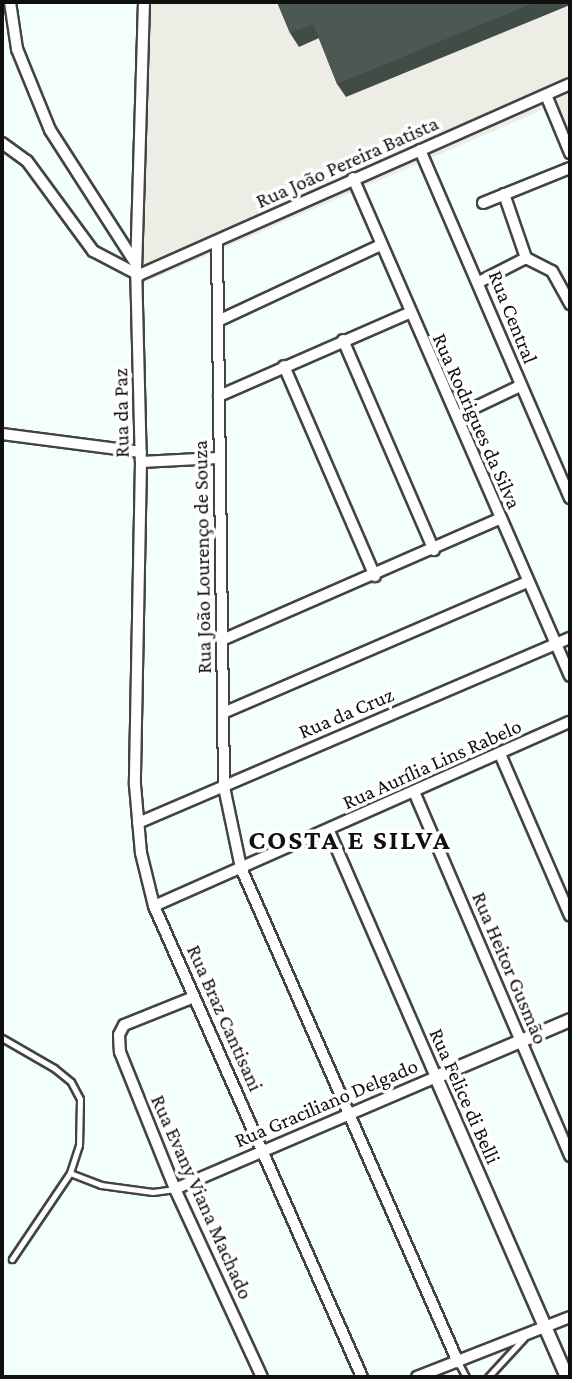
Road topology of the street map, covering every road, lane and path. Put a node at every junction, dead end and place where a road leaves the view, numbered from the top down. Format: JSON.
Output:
{"nodes":[{"id":1,"x":10,"y":2,"type":"edge"},
{"id":2,"x":144,"y":2,"type":"edge"},
{"id":3,"x":570,"y":85,"type":"edge"},
{"id":4,"x":546,"y":95,"type":"junction"},
{"id":5,"x":2,"y":143,"type":"edge"},
{"id":6,"x":420,"y":150,"type":"junction"},
{"id":7,"x":570,"y":153,"type":"edge"},
{"id":8,"x":570,"y":168,"type":"edge"},
{"id":9,"x":353,"y":178,"type":"junction"},
{"id":10,"x":504,"y":194,"type":"junction"},
{"id":11,"x":483,"y":203,"type":"dead end"},
{"id":12,"x":217,"y":243,"type":"junction"},
{"id":13,"x":381,"y":245,"type":"junction"},
{"id":14,"x":526,"y":257,"type":"junction"},
{"id":15,"x":137,"y":270,"type":"junction"},
{"id":16,"x":480,"y":282,"type":"junction"},
{"id":17,"x":570,"y":303,"type":"edge"},
{"id":18,"x":409,"y":313,"type":"junction"},
{"id":19,"x":220,"y":320,"type":"junction"},
{"id":20,"x":343,"y":340,"type":"junction"},
{"id":21,"x":284,"y":366,"type":"junction"},
{"id":22,"x":520,"y":386,"type":"junction"},
{"id":23,"x":219,"y":396,"type":"junction"},
{"id":24,"x":457,"y":416,"type":"junction"},
{"id":25,"x":2,"y":434,"type":"edge"},
{"id":26,"x":141,"y":457,"type":"junction"},
{"id":27,"x":219,"y":458,"type":"junction"},
{"id":28,"x":570,"y":498,"type":"edge"},
{"id":29,"x":499,"y":519,"type":"junction"},
{"id":30,"x":434,"y":550,"type":"junction"},
{"id":31,"x":375,"y":576,"type":"junction"},
{"id":32,"x":527,"y":582,"type":"junction"},
{"id":33,"x":570,"y":638,"type":"edge"},
{"id":34,"x":222,"y":640,"type":"junction"},
{"id":35,"x":555,"y":645,"type":"junction"},
{"id":36,"x":570,"y":677,"type":"edge"},
{"id":37,"x":223,"y":713,"type":"junction"},
{"id":38,"x":570,"y":722,"type":"edge"},
{"id":39,"x":500,"y":754,"type":"junction"},
{"id":40,"x":224,"y":787,"type":"junction"},
{"id":41,"x":415,"y":794,"type":"junction"},
{"id":42,"x":138,"y":823,"type":"junction"},
{"id":43,"x":329,"y":831,"type":"junction"},
{"id":44,"x":241,"y":868,"type":"junction"},
{"id":45,"x":154,"y":906,"type":"junction"},
{"id":46,"x":570,"y":916,"type":"edge"},
{"id":47,"x":194,"y":997,"type":"junction"},
{"id":48,"x":570,"y":1020,"type":"edge"},
{"id":49,"x":2,"y":1038,"type":"edge"},
{"id":50,"x":520,"y":1041,"type":"junction"},
{"id":51,"x":436,"y":1077,"type":"junction"},
{"id":52,"x":350,"y":1115,"type":"junction"},
{"id":53,"x":262,"y":1151,"type":"junction"},
{"id":54,"x":570,"y":1156,"type":"edge"},
{"id":55,"x":70,"y":1172,"type":"junction"},
{"id":56,"x":175,"y":1189,"type":"junction"},
{"id":57,"x":12,"y":1259,"type":"dead end"},
{"id":58,"x":570,"y":1317,"type":"edge"},
{"id":59,"x":545,"y":1327,"type":"junction"},
{"id":60,"x":529,"y":1333,"type":"junction"},
{"id":61,"x":458,"y":1362,"type":"junction"},
{"id":62,"x":262,"y":1377,"type":"edge"},
{"id":63,"x":362,"y":1377,"type":"edge"},
{"id":64,"x":417,"y":1377,"type":"edge"},
{"id":65,"x":466,"y":1377,"type":"edge"},
{"id":66,"x":488,"y":1377,"type":"edge"},
{"id":67,"x":567,"y":1377,"type":"edge"}],
"edges":[{"from":1,"to":15,"type":"street"},
{"from":2,"to":15,"type":"street","name":"Rua da Paz"},
{"from":3,"to":4,"type":"street","name":"Rua João Pereira Batista"},
{"from":4,"to":6,"type":"street","name":"Rua João Pereira Batista"},
{"from":4,"to":7,"type":"street"},
{"from":5,"to":15,"type":"street"},
{"from":6,"to":9,"type":"street","name":"Rua João Pereira Batista"},
{"from":6,"to":16,"type":"street","name":"Rua Central"},
{"from":8,"to":10,"type":"street"},
{"from":9,"to":12,"type":"street","name":"Rua João Pereira Batista"},
{"from":9,"to":13,"type":"street","name":"Rua Rodrigues da Silva"},
{"from":10,"to":11,"type":"street"},
{"from":10,"to":14,"type":"street"},
{"from":12,"to":15,"type":"street","name":"Rua João Pereira Batista"},
{"from":12,"to":19,"type":"street","name":"Rua João Lourenço de Souza"},
{"from":13,"to":18,"type":"street","name":"Rua Rodrigues da Silva"},
{"from":13,"to":19,"type":"street"},
{"from":14,"to":16,"type":"street"},
{"from":14,"to":17,"type":"street"},
{"from":15,"to":26,"type":"street","name":"Rua da Paz"},
{"from":16,"to":22,"type":"street","name":"Rua Central"},
{"from":18,"to":20,"type":"street"},
{"from":18,"to":24,"type":"street","name":"Rua Rodrigues da Silva"},
{"from":19,"to":23,"type":"street","name":"Rua João Lourenço de Souza"},
{"from":20,"to":21,"type":"street"},
{"from":20,"to":30,"type":"street"},
{"from":21,"to":23,"type":"street"},
{"from":21,"to":31,"type":"street"},
{"from":22,"to":24,"type":"street"},
{"from":22,"to":28,"type":"street","name":"Rua Central"},
{"from":23,"to":27,"type":"street","name":"Rua João Lourenço de Souza"},
{"from":24,"to":29,"type":"street","name":"Rua Rodrigues da Silva"},
{"from":25,"to":26,"type":"street"},
{"from":26,"to":27,"type":"street"},
{"from":26,"to":42,"type":"street","name":"Rua da Paz"},
{"from":27,"to":34,"type":"street","name":"Rua João Lourenço de Souza"},
{"from":29,"to":30,"type":"street"},
{"from":29,"to":32,"type":"street","name":"Rua Rodrigues da Silva"},
{"from":30,"to":31,"type":"street"},
{"from":31,"to":34,"type":"street"},
{"from":32,"to":35,"type":"street","name":"Rua Rodrigues da Silva"},
{"from":32,"to":37,"type":"street"},
{"from":33,"to":35,"type":"street","name":"Rua da Cruz"},
{"from":34,"to":37,"type":"street","name":"Rua João Lourenço de Souza"},
{"from":35,"to":36,"type":"street","name":"Rua Rodrigues da Silva"},
{"from":35,"to":40,"type":"street","name":"Rua da Cruz"},
{"from":37,"to":40,"type":"street","name":"Rua João Lourenço de Souza"},
{"from":38,"to":39,"type":"street","name":"Rua Aurília Lins Rabelo"},
{"from":39,"to":41,"type":"street","name":"Rua Aurília Lins Rabelo"},
{"from":39,"to":46,"type":"street"},
{"from":40,"to":42,"type":"street","name":"Rua da Cruz"},
{"from":40,"to":44,"type":"street","name":"Rua João Lourenço de Souza"},
{"from":41,"to":43,"type":"street","name":"Rua Aurília Lins Rabelo"},
{"from":41,"to":50,"type":"street","name":"Rua Heitor Gusmão"},
{"from":42,"to":45,"type":"street","name":"Rua Braz Cantisani"},
{"from":43,"to":44,"type":"street","name":"Rua Aurília Lins Rabelo"},
{"from":43,"to":51,"type":"street","name":"Rua Felice di Belli"},
{"from":44,"to":45,"type":"street","name":"Rua Aurília Lins Rabelo"},
{"from":44,"to":52,"type":"street","name":"Rua João Lourenço de Souza"},
{"from":45,"to":47,"type":"street","name":"Rua Braz Cantisani"},
{"from":47,"to":53,"type":"street","name":"Rua Braz Cantisani"},
{"from":47,"to":56,"type":"street","name":"Rua Evany Viana Machado"},
{"from":48,"to":50,"type":"street","name":"Rua Graciliano Delgado"},
{"from":49,"to":55,"type":"lane"},
{"from":50,"to":51,"type":"street","name":"Rua Graciliano Delgado"},
{"from":50,"to":54,"type":"street","name":"Rua Heitor Gusmão"},
{"from":51,"to":52,"type":"street","name":"Rua Graciliano Delgado"},
{"from":51,"to":59,"type":"street","name":"Rua Felice di Belli"},
{"from":52,"to":53,"type":"street","name":"Rua Graciliano Delgado"},
{"from":52,"to":61,"type":"street","name":"Rua João Lourenço de Souza"},
{"from":53,"to":56,"type":"street","name":"Rua Graciliano Delgado"},
{"from":53,"to":63,"type":"street","name":"Rua Braz Cantisani"},
{"from":55,"to":56,"type":"lane"},
{"from":55,"to":57,"type":"lane"},
{"from":56,"to":62,"type":"street","name":"Rua Evany Viana Machado"},
{"from":58,"to":59,"type":"street"},
{"from":59,"to":60,"type":"street"},
{"from":59,"to":67,"type":"street","name":"Rua Felice di Belli"},
{"from":60,"to":61,"type":"street"},
{"from":60,"to":66,"type":"lane"},
{"from":61,"to":64,"type":"street"},
{"from":61,"to":65,"type":"lane"}]}
